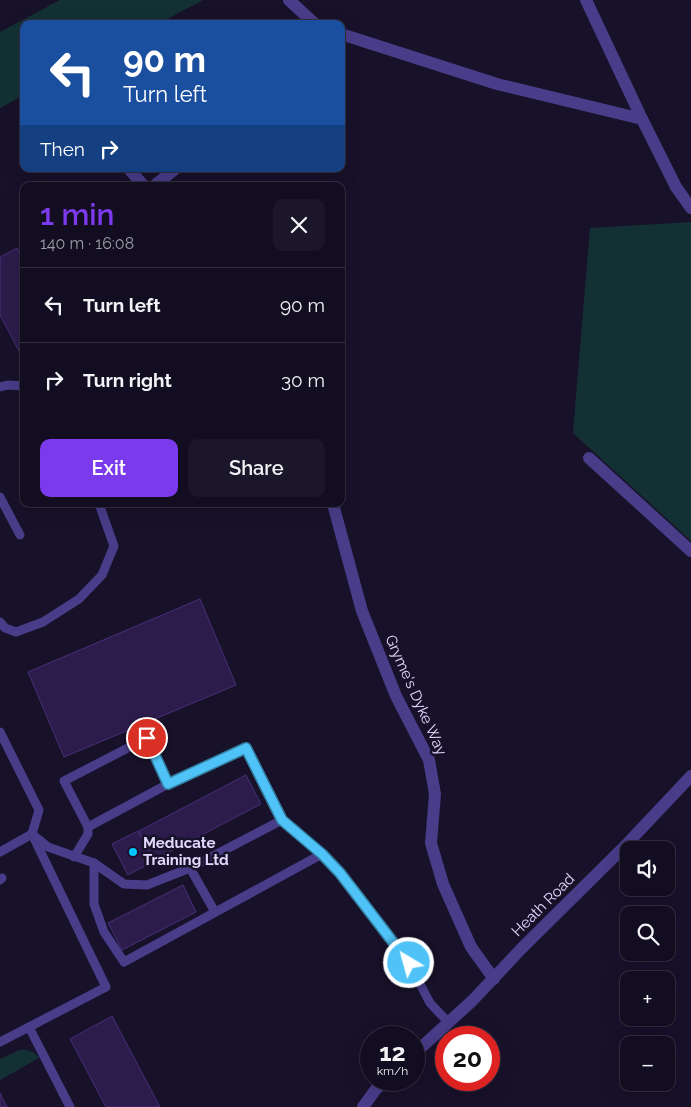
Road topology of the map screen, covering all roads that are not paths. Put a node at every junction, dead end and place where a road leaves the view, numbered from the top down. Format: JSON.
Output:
{"nodes":[{"id":1,"x":289,"y":0,"type":"edge"},
{"id":2,"x":586,"y":0,"type":"edge"},
{"id":3,"x":311,"y":20,"type":"edge"},
{"id":4,"x":345,"y":35,"type":"edge"},
{"id":5,"x":642,"y":119,"type":"junction"},
{"id":6,"x":132,"y":172,"type":"edge"},
{"id":7,"x":171,"y":172,"type":"edge"},
{"id":8,"x":140,"y":182,"type":"edge"},
{"id":9,"x":159,"y":182,"type":"edge"},
{"id":10,"x":691,"y":208,"type":"edge"},
{"id":11,"x":20,"y":386,"type":"edge"},
{"id":12,"x":0,"y":388,"type":"edge"},
{"id":13,"x":589,"y":458,"type":"dead end"},
{"id":14,"x":0,"y":497,"type":"edge"},
{"id":15,"x":100,"y":507,"type":"edge"},
{"id":16,"x":334,"y":507,"type":"edge"},
{"id":17,"x":20,"y":536,"type":"dead end"},
{"id":18,"x":691,"y":551,"type":"edge"},
{"id":19,"x":0,"y":622,"type":"edge"},
{"id":20,"x":0,"y":732,"type":"edge"},
{"id":21,"x":691,"y":776,"type":"edge"},
{"id":22,"x":168,"y":784,"type":"junction"},
{"id":23,"x":282,"y":820,"type":"junction"},
{"id":24,"x":88,"y":827,"type":"junction"},
{"id":25,"x":32,"y":834,"type":"junction"},
{"id":26,"x":0,"y":852,"type":"edge"},
{"id":27,"x":322,"y":854,"type":"junction"},
{"id":28,"x":74,"y":857,"type":"junction"},
{"id":29,"x":94,"y":863,"type":"junction"},
{"id":30,"x":190,"y":868,"type":"junction"},
{"id":31,"x":215,"y":912,"type":"junction"},
{"id":32,"x":494,"y":979,"type":"junction"},
{"id":33,"x":448,"y":1022,"type":"junction"},
{"id":34,"x":29,"y":1028,"type":"junction"},
{"id":35,"x":0,"y":1042,"type":"edge"},
{"id":36,"x":425,"y":1044,"type":"edge"},
{"id":37,"x":375,"y":1091,"type":"edge"},
{"id":38,"x":70,"y":1107,"type":"edge"},
{"id":39,"x":363,"y":1107,"type":"edge"}],
"edges":[{"from":1,"to":3,"type":"street"},
{"from":2,"to":5,"type":"street"},
{"from":4,"to":5,"type":"street"},
{"from":5,"to":10,"type":"street"},
{"from":6,"to":8,"type":"street"},
{"from":7,"to":9,"type":"street"},
{"from":11,"to":12,"type":"lane"},
{"from":13,"to":18,"type":"street"},
{"from":14,"to":17,"type":"lane"},
{"from":15,"to":19,"type":"lane"},
{"from":16,"to":32,"type":"street","name":"Gryme's Dyke Way"},
{"from":20,"to":25,"type":"lane"},
{"from":21,"to":32,"type":"street","name":"Heath Road"},
{"from":22,"to":23,"type":"lane"},
{"from":22,"to":24,"type":"lane"},
{"from":22,"to":24,"type":"lane"},
{"from":23,"to":27,"type":"lane"},
{"from":23,"to":30,"type":"lane"},
{"from":24,"to":28,"type":"lane"},
{"from":25,"to":26,"type":"lane"},
{"from":25,"to":28,"type":"lane"},
{"from":25,"to":34,"type":"lane"},
{"from":27,"to":31,"type":"lane"},
{"from":27,"to":33,"type":"lane"},
{"from":28,"to":29,"type":"lane"},
{"from":29,"to":30,"type":"lane"},
{"from":29,"to":31,"type":"lane"},
{"from":30,"to":31,"type":"lane"},
{"from":32,"to":33,"type":"street","name":"Heath Road"},
{"from":33,"to":36,"type":"street","name":"Heath Road"},
{"from":34,"to":35,"type":"lane"},
{"from":34,"to":38,"type":"lane"},
{"from":37,"to":39,"type":"street"}]}
